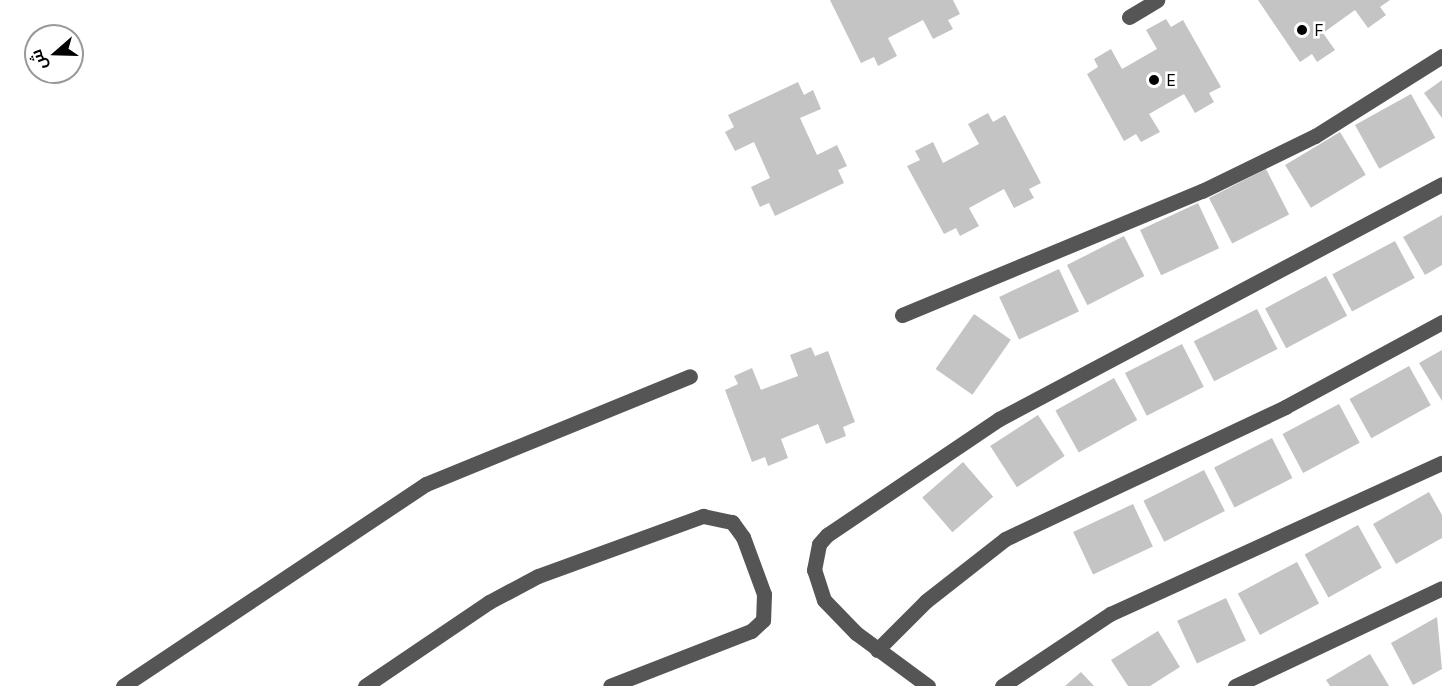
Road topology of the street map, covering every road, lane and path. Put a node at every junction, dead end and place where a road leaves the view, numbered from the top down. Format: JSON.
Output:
{"nodes":[{"id":1,"x":1157,"y":0,"type":"edge"},
{"id":2,"x":1129,"y":17,"type":"dead end"},
{"id":3,"x":1442,"y":56,"type":"edge"},
{"id":4,"x":1442,"y":183,"type":"edge"},
{"id":5,"x":902,"y":315,"type":"dead end"},
{"id":6,"x":1442,"y":322,"type":"edge"},
{"id":7,"x":690,"y":376,"type":"dead end"},
{"id":8,"x":1442,"y":463,"type":"edge"},
{"id":9,"x":1442,"y":588,"type":"edge"},
{"id":10,"x":877,"y":650,"type":"junction"},
{"id":11,"x":123,"y":686,"type":"edge"},
{"id":12,"x":365,"y":686,"type":"edge"},
{"id":13,"x":610,"y":686,"type":"edge"},
{"id":14,"x":928,"y":686,"type":"edge"},
{"id":15,"x":1002,"y":686,"type":"edge"},
{"id":16,"x":1235,"y":686,"type":"edge"}],
"edges":[{"from":1,"to":2,"type":"street"},
{"from":3,"to":5,"type":"street"},
{"from":4,"to":10,"type":"street"},
{"from":6,"to":10,"type":"street"},
{"from":7,"to":11,"type":"street"},
{"from":8,"to":15,"type":"street"},
{"from":9,"to":16,"type":"street"},
{"from":10,"to":14,"type":"street"},
{"from":12,"to":13,"type":"street"}]}
